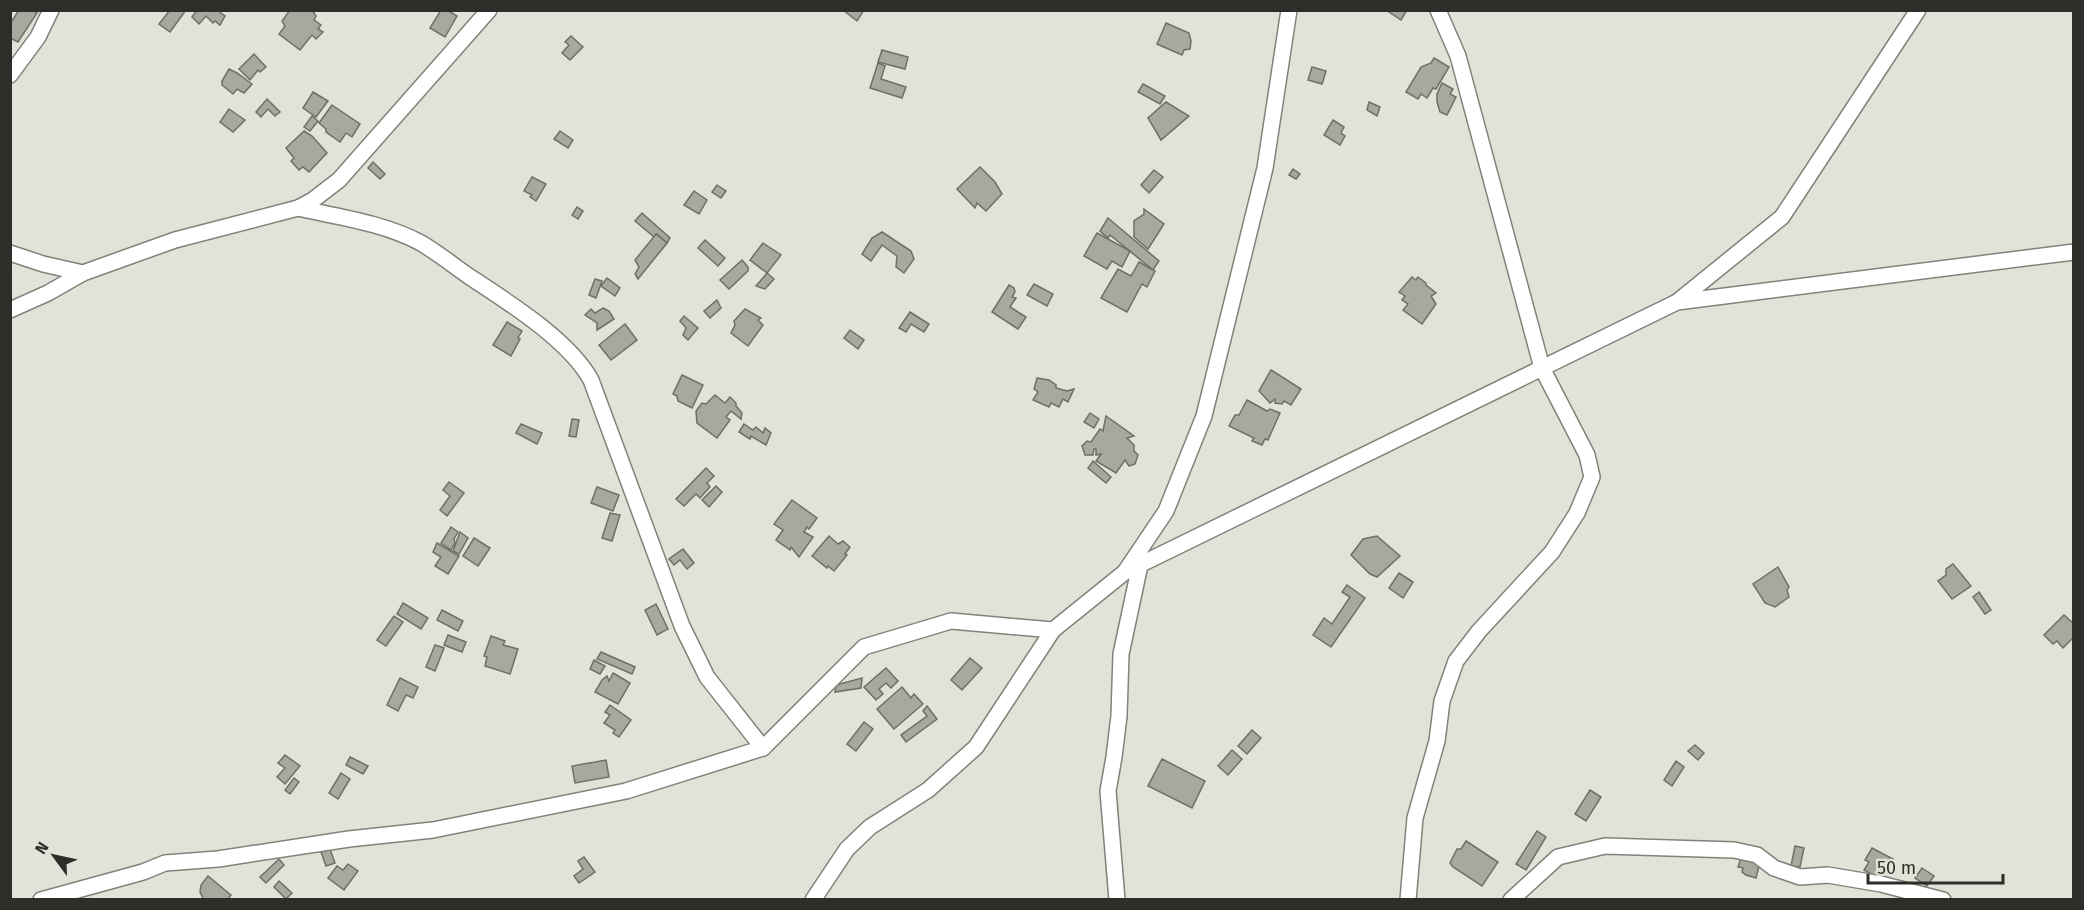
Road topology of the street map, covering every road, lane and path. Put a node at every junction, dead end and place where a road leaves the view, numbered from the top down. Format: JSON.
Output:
{"nodes":[{"id":1,"x":51,"y":10,"type":"edge"},
{"id":2,"x":489,"y":10,"type":"edge"},
{"id":3,"x":1289,"y":10,"type":"edge"},
{"id":4,"x":1438,"y":10,"type":"edge"},
{"id":5,"x":1918,"y":10,"type":"edge"},
{"id":6,"x":10,"y":75,"type":"edge"},
{"id":7,"x":298,"y":208,"type":"junction"},
{"id":8,"x":2073,"y":252,"type":"edge"},
{"id":9,"x":10,"y":253,"type":"edge"},
{"id":10,"x":83,"y":273,"type":"junction"},
{"id":11,"x":1677,"y":302,"type":"junction"},
{"id":12,"x":10,"y":310,"type":"edge"},
{"id":13,"x":1542,"y":368,"type":"junction"},
{"id":14,"x":1140,"y":565,"type":"junction"},
{"id":15,"x":1125,"y":572,"type":"junction"},
{"id":16,"x":1053,"y":630,"type":"junction"},
{"id":17,"x":763,"y":748,"type":"junction"},
{"id":18,"x":41,"y":900,"type":"edge"},
{"id":19,"x":813,"y":900,"type":"edge"},
{"id":20,"x":1117,"y":900,"type":"edge"},
{"id":21,"x":1408,"y":900,"type":"edge"},
{"id":22,"x":1511,"y":900,"type":"edge"},
{"id":23,"x":1943,"y":900,"type":"edge"}],
"edges":[{"from":1,"to":6,"type":"street"},
{"from":2,"to":7,"type":"street"},
{"from":3,"to":15,"type":"street"},
{"from":4,"to":13,"type":"street"},
{"from":5,"to":11,"type":"street"},
{"from":7,"to":10,"type":"street"},
{"from":7,"to":17,"type":"street"},
{"from":8,"to":11,"type":"street"},
{"from":9,"to":10,"type":"street"},
{"from":10,"to":12,"type":"street"},
{"from":11,"to":13,"type":"street"},
{"from":13,"to":14,"type":"street"},
{"from":13,"to":21,"type":"street"},
{"from":14,"to":15,"type":"street"},
{"from":14,"to":20,"type":"street"},
{"from":15,"to":16,"type":"street"},
{"from":16,"to":17,"type":"street"},
{"from":16,"to":19,"type":"street"},
{"from":17,"to":18,"type":"street"},
{"from":22,"to":23,"type":"street"}]}
